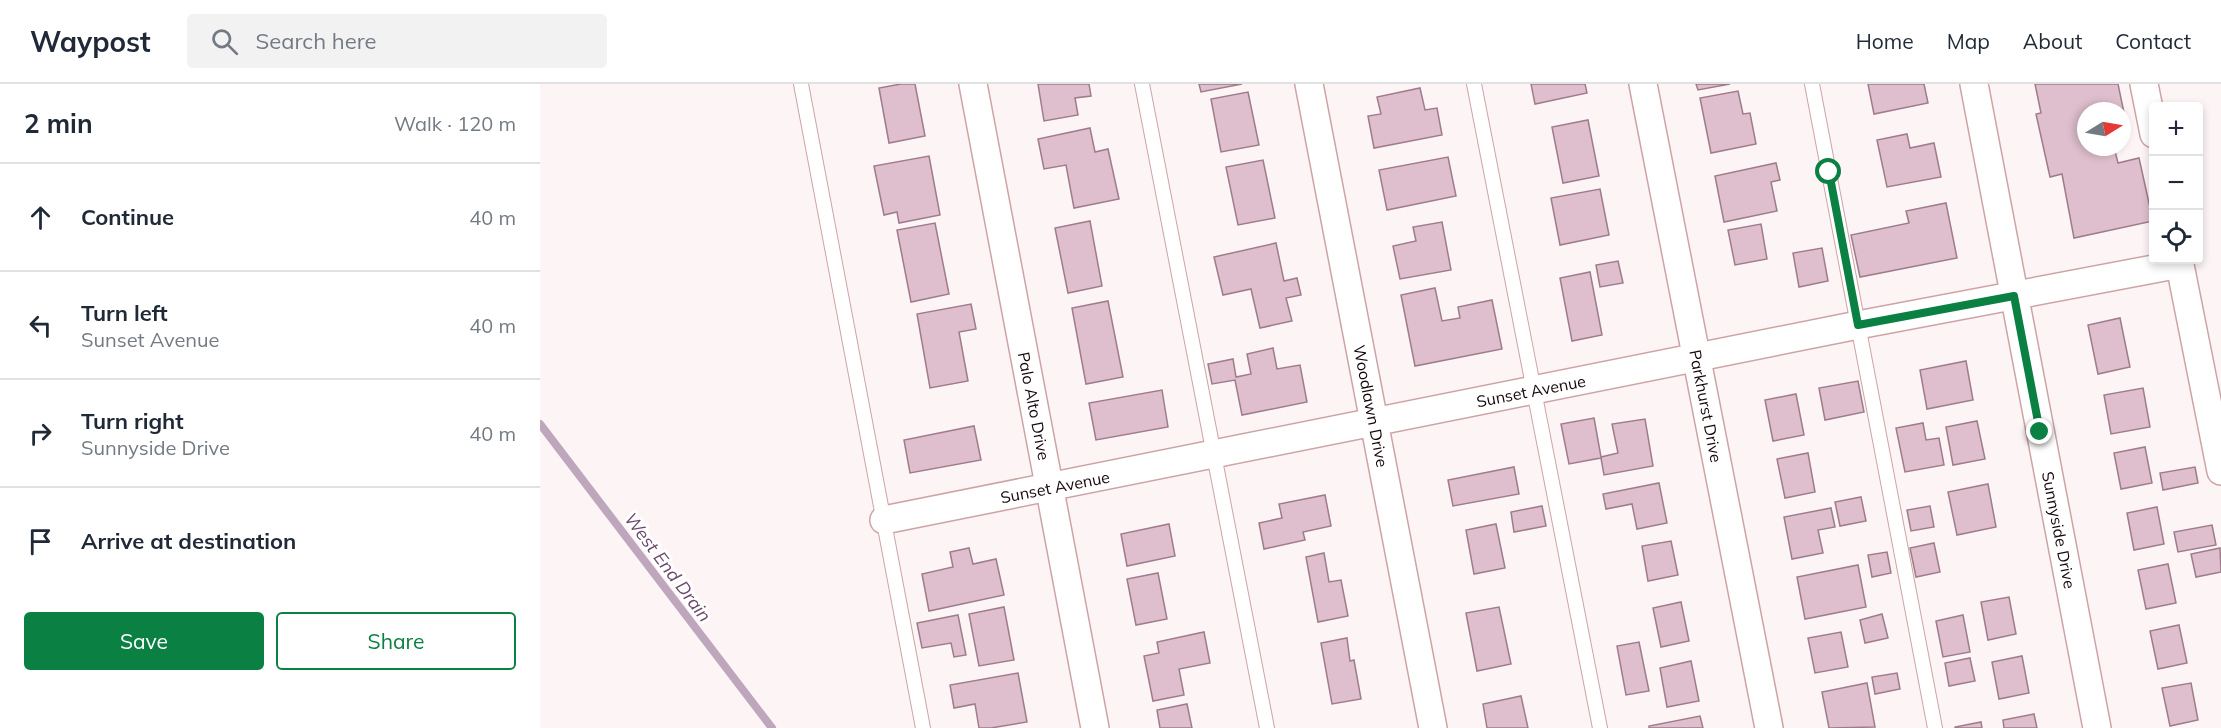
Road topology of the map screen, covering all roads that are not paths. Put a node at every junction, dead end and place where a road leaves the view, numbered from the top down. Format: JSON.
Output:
{"nodes":[{"id":1,"x":801,"y":84,"type":"edge"},
{"id":2,"x":973,"y":84,"type":"edge"},
{"id":3,"x":1142,"y":84,"type":"edge"},
{"id":4,"x":1309,"y":84,"type":"edge"},
{"id":5,"x":1474,"y":84,"type":"edge"},
{"id":6,"x":1643,"y":84,"type":"edge"},
{"id":7,"x":1812,"y":84,"type":"edge"},
{"id":8,"x":1974,"y":84,"type":"edge"},
{"id":9,"x":2144,"y":84,"type":"edge"},
{"id":10,"x":2149,"y":109,"type":"edge"},
{"id":11,"x":2169,"y":264,"type":"edge"},
{"id":12,"x":2179,"y":264,"type":"edge"},
{"id":13,"x":2014,"y":296,"type":"junction"},
{"id":14,"x":1858,"y":325,"type":"junction"},
{"id":15,"x":1696,"y":357,"type":"junction"},
{"id":16,"x":1534,"y":390,"type":"junction"},
{"id":17,"x":1374,"y":422,"type":"junction"},
{"id":18,"x":1214,"y":455,"type":"junction"},
{"id":19,"x":2221,"y":471,"type":"edge"},
{"id":20,"x":1049,"y":488,"type":"junction"},
{"id":21,"x":884,"y":520,"type":"junction"},
{"id":22,"x":923,"y":728,"type":"edge"},
{"id":23,"x":1095,"y":728,"type":"edge"},
{"id":24,"x":1267,"y":728,"type":"edge"},
{"id":25,"x":1433,"y":728,"type":"edge"},
{"id":26,"x":1600,"y":728,"type":"edge"},
{"id":27,"x":1769,"y":728,"type":"edge"},
{"id":28,"x":1935,"y":728,"type":"edge"},
{"id":29,"x":2097,"y":728,"type":"edge"}],
"edges":[{"from":1,"to":21,"type":"lane"},
{"from":2,"to":20,"type":"street","name":"Palo Alto Drive"},
{"from":3,"to":18,"type":"lane"},
{"from":4,"to":17,"type":"street","name":"Woodlawn Drive"},
{"from":5,"to":16,"type":"lane"},
{"from":6,"to":15,"type":"street","name":"Parkhurst Drive"},
{"from":7,"to":14,"type":"lane"},
{"from":8,"to":13,"type":"street","name":"Sunnyside Drive"},
{"from":9,"to":10,"type":"street"},
{"from":11,"to":13,"type":"street","name":"Sunset Avenue"},
{"from":12,"to":19,"type":"street"},
{"from":13,"to":14,"type":"street","name":"Sunset Avenue"},
{"from":13,"to":29,"type":"street","name":"Sunnyside Drive"},
{"from":14,"to":15,"type":"street","name":"Sunset Avenue"},
{"from":14,"to":28,"type":"lane"},
{"from":15,"to":16,"type":"street","name":"Sunset Avenue"},
{"from":15,"to":27,"type":"street","name":"Parkhurst Drive"},
{"from":16,"to":17,"type":"street","name":"Sunset Avenue"},
{"from":16,"to":26,"type":"lane"},
{"from":17,"to":18,"type":"street","name":"Sunset Avenue"},
{"from":17,"to":25,"type":"street","name":"Woodlawn Drive"},
{"from":18,"to":20,"type":"street","name":"Sunset Avenue"},
{"from":18,"to":24,"type":"lane"},
{"from":20,"to":21,"type":"street","name":"Sunset Avenue"},
{"from":20,"to":23,"type":"street","name":"Palo Alto Drive"},
{"from":21,"to":22,"type":"lane"}]}
